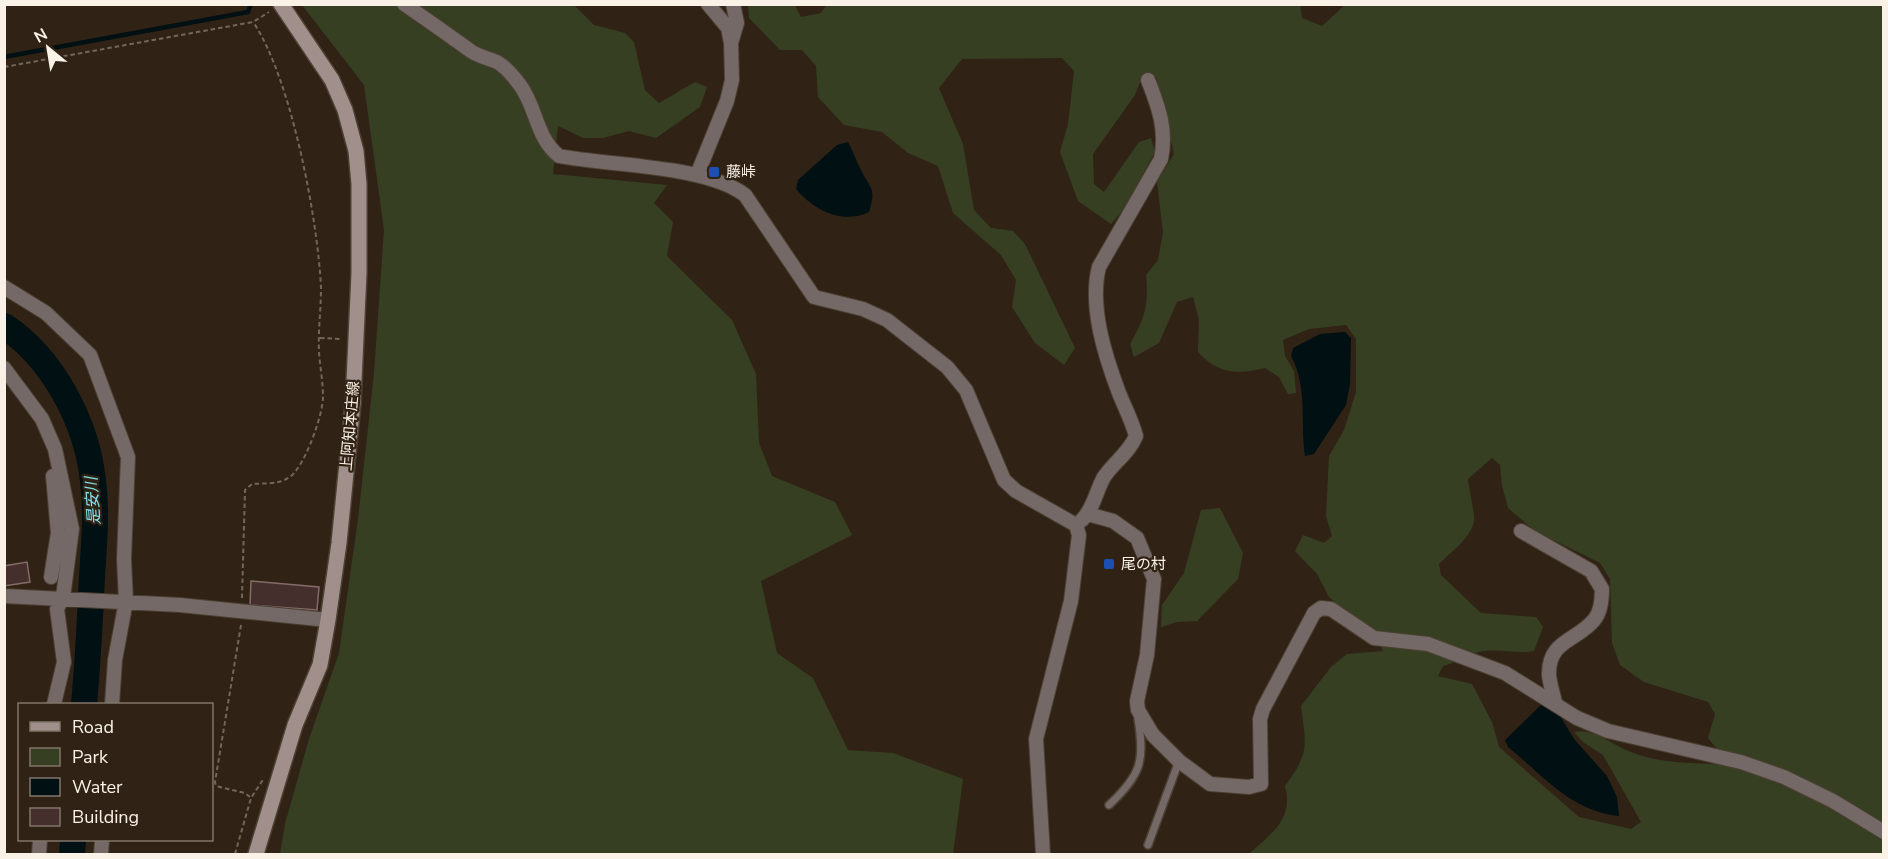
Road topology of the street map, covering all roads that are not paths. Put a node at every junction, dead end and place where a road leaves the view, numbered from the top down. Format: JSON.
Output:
{"nodes":[{"id":1,"x":404,"y":4,"type":"edge"},
{"id":2,"x":708,"y":4,"type":"edge"},
{"id":3,"x":733,"y":4,"type":"edge"},
{"id":4,"x":277,"y":7,"type":"edge"},
{"id":5,"x":731,"y":43,"type":"junction"},
{"id":6,"x":1148,"y":80,"type":"dead end"},
{"id":7,"x":697,"y":175,"type":"junction"},
{"id":8,"x":4,"y":287,"type":"edge"},
{"id":9,"x":4,"y":360,"type":"edge"},
{"id":10,"x":4,"y":368,"type":"edge"},
{"id":11,"x":55,"y":449,"type":"junction"},
{"id":12,"x":1088,"y":514,"type":"junction"},
{"id":13,"x":1076,"y":525,"type":"junction"},
{"id":14,"x":1521,"y":531,"type":"dead end"},
{"id":15,"x":51,"y":577,"type":"dead end"},
{"id":16,"x":4,"y":596,"type":"edge"},
{"id":17,"x":67,"y":597,"type":"junction"},
{"id":18,"x":120,"y":601,"type":"junction"},
{"id":19,"x":328,"y":620,"type":"junction"},
{"id":20,"x":1555,"y":702,"type":"junction"},
{"id":21,"x":54,"y":703,"type":"edge"},
{"id":22,"x":112,"y":703,"type":"edge"},
{"id":23,"x":1138,"y":710,"type":"junction"},
{"id":24,"x":1179,"y":760,"type":"junction"},
{"id":25,"x":1109,"y":805,"type":"dead end"},
{"id":26,"x":1884,"y":832,"type":"edge"},
{"id":27,"x":1148,"y":845,"type":"dead end"},
{"id":28,"x":256,"y":855,"type":"edge"},
{"id":29,"x":1043,"y":855,"type":"edge"}],
"edges":[{"from":1,"to":7,"type":"street"},
{"from":2,"to":5,"type":"street"},
{"from":3,"to":5,"type":"street"},
{"from":4,"to":19,"type":"main road","name":"上阿知本庄線"},
{"from":5,"to":7,"type":"street"},
{"from":6,"to":12,"type":"street"},
{"from":7,"to":13,"type":"street"},
{"from":8,"to":18,"type":"street"},
{"from":9,"to":11,"type":"street"},
{"from":10,"to":11,"type":"street"},
{"from":11,"to":15,"type":"street"},
{"from":11,"to":17,"type":"street"},
{"from":12,"to":13,"type":"street"},
{"from":12,"to":23,"type":"street"},
{"from":13,"to":29,"type":"street"},
{"from":14,"to":20,"type":"street"},
{"from":16,"to":17,"type":"street"},
{"from":17,"to":18,"type":"street"},
{"from":17,"to":21,"type":"street"},
{"from":18,"to":19,"type":"street"},
{"from":18,"to":22,"type":"street"},
{"from":19,"to":28,"type":"main road","name":"上阿知本庄線"},
{"from":20,"to":24,"type":"street"},
{"from":20,"to":26,"type":"street"},
{"from":23,"to":24,"type":"street"},
{"from":23,"to":25,"type":"lane"},
{"from":24,"to":27,"type":"lane"}]}
